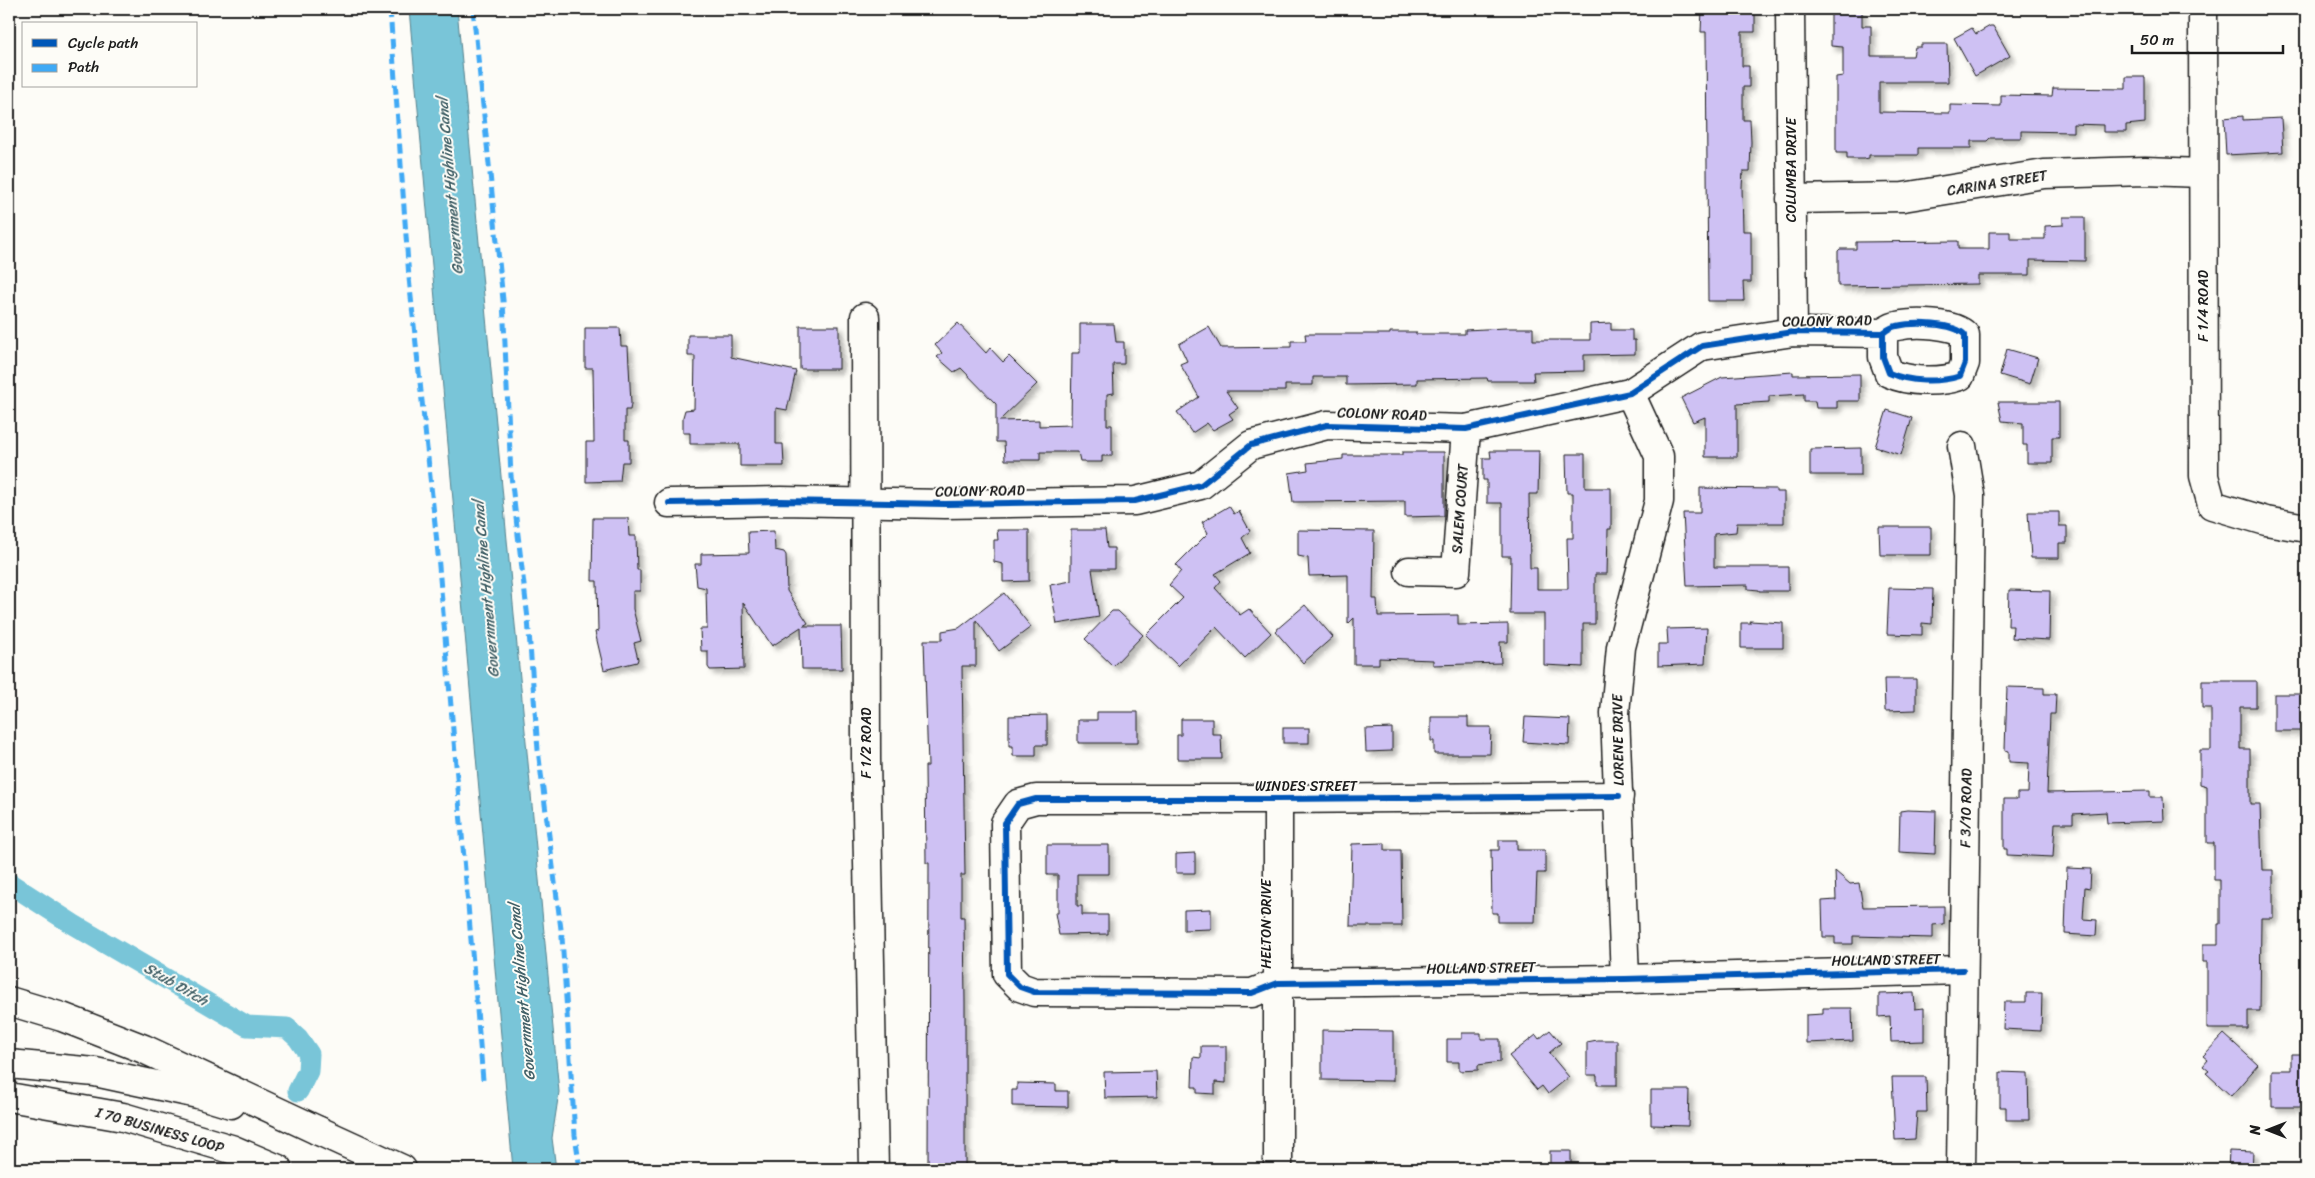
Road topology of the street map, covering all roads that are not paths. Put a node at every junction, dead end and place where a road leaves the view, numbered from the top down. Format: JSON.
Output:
{"nodes":[{"id":1,"x":1790,"y":9,"type":"edge"},
{"id":2,"x":2204,"y":9,"type":"edge"},
{"id":3,"x":2202,"y":173,"type":"junction"},
{"id":4,"x":1791,"y":199,"type":"junction"},
{"id":5,"x":865,"y":317,"type":"dead end"},
{"id":6,"x":1793,"y":332,"type":"junction"},
{"id":7,"x":1883,"y":333,"type":"dead end"},
{"id":8,"x":1630,"y":394,"type":"junction"},
{"id":9,"x":1466,"y":429,"type":"junction"},
{"id":10,"x":1962,"y":446,"type":"dead end"},
{"id":11,"x":669,"y":503,"type":"dead end"},
{"id":12,"x":865,"y":504,"type":"junction"},
{"id":13,"x":2306,"y":528,"type":"edge"},
{"id":14,"x":1409,"y":571,"type":"dead end"},
{"id":15,"x":1619,"y":796,"type":"junction"},
{"id":16,"x":1278,"y":800,"type":"junction"},
{"id":17,"x":1963,"y":970,"type":"junction"},
{"id":18,"x":1007,"y":974,"type":"joint"},
{"id":19,"x":1625,"y":979,"type":"junction"},
{"id":20,"x":1278,"y":983,"type":"junction"},
{"id":21,"x":9,"y":1001,"type":"edge"},
{"id":22,"x":9,"y":1064,"type":"edge"},
{"id":23,"x":9,"y":1097,"type":"edge"},
{"id":24,"x":319,"y":1131,"type":"junction"},
{"id":25,"x":278,"y":1169,"type":"edge"},
{"id":26,"x":402,"y":1169,"type":"edge"},
{"id":27,"x":874,"y":1169,"type":"edge"},
{"id":28,"x":1278,"y":1169,"type":"edge"},
{"id":29,"x":1961,"y":1169,"type":"edge"}],
"edges":[{"from":1,"to":4,"type":"main road","name":"COLUMBA DRIVE"},
{"from":2,"to":3,"type":"main road","name":"F 1/4 ROAD"},
{"from":3,"to":4,"type":"main road","name":"CARINA STREET"},
{"from":3,"to":13,"type":"main road","name":"F 1/4 ROAD"},
{"from":4,"to":6,"type":"main road","name":"COLUMBA DRIVE"},
{"from":5,"to":12,"type":"main road","name":"F 1/2 ROAD"},
{"from":6,"to":7,"type":"main road","name":"COLONY ROAD"},
{"from":6,"to":8,"type":"main road","name":"COLONY ROAD"},
{"from":8,"to":9,"type":"main road","name":"COLONY ROAD"},
{"from":8,"to":15,"type":"main road","name":"LORENE DRIVE"},
{"from":9,"to":12,"type":"main road","name":"COLONY ROAD"},
{"from":9,"to":14,"type":"main road","name":"SALEM COURT"},
{"from":10,"to":17,"type":"main road","name":"F 3/10 ROAD"},
{"from":11,"to":12,"type":"main road","name":"COLONY ROAD"},
{"from":12,"to":27,"type":"main road","name":"F 1/2 ROAD"},
{"from":15,"to":16,"type":"main road","name":"WINDES STREET"},
{"from":15,"to":19,"type":"main road","name":"LORENE DRIVE"},
{"from":16,"to":18,"type":"main road","name":"WINDES STREET"},
{"from":16,"to":20,"type":"main road","name":"HELTON DRIVE"},
{"from":17,"to":19,"type":"main road","name":"HOLLAND STREET"},
{"from":17,"to":29,"type":"main road","name":"F 3/10 ROAD"},
{"from":18,"to":20,"type":"main road","name":"HOLLAND STREET"},
{"from":19,"to":20,"type":"main road","name":"HOLLAND STREET"},
{"from":20,"to":28,"type":"main road","name":"HELTON DRIVE"},
{"from":21,"to":24,"type":"main road"},
{"from":22,"to":24,"type":"main road"},
{"from":23,"to":25,"type":"main road","name":"I 70 BUSINESS LOOP"},
{"from":24,"to":26,"type":"main road"}]}
